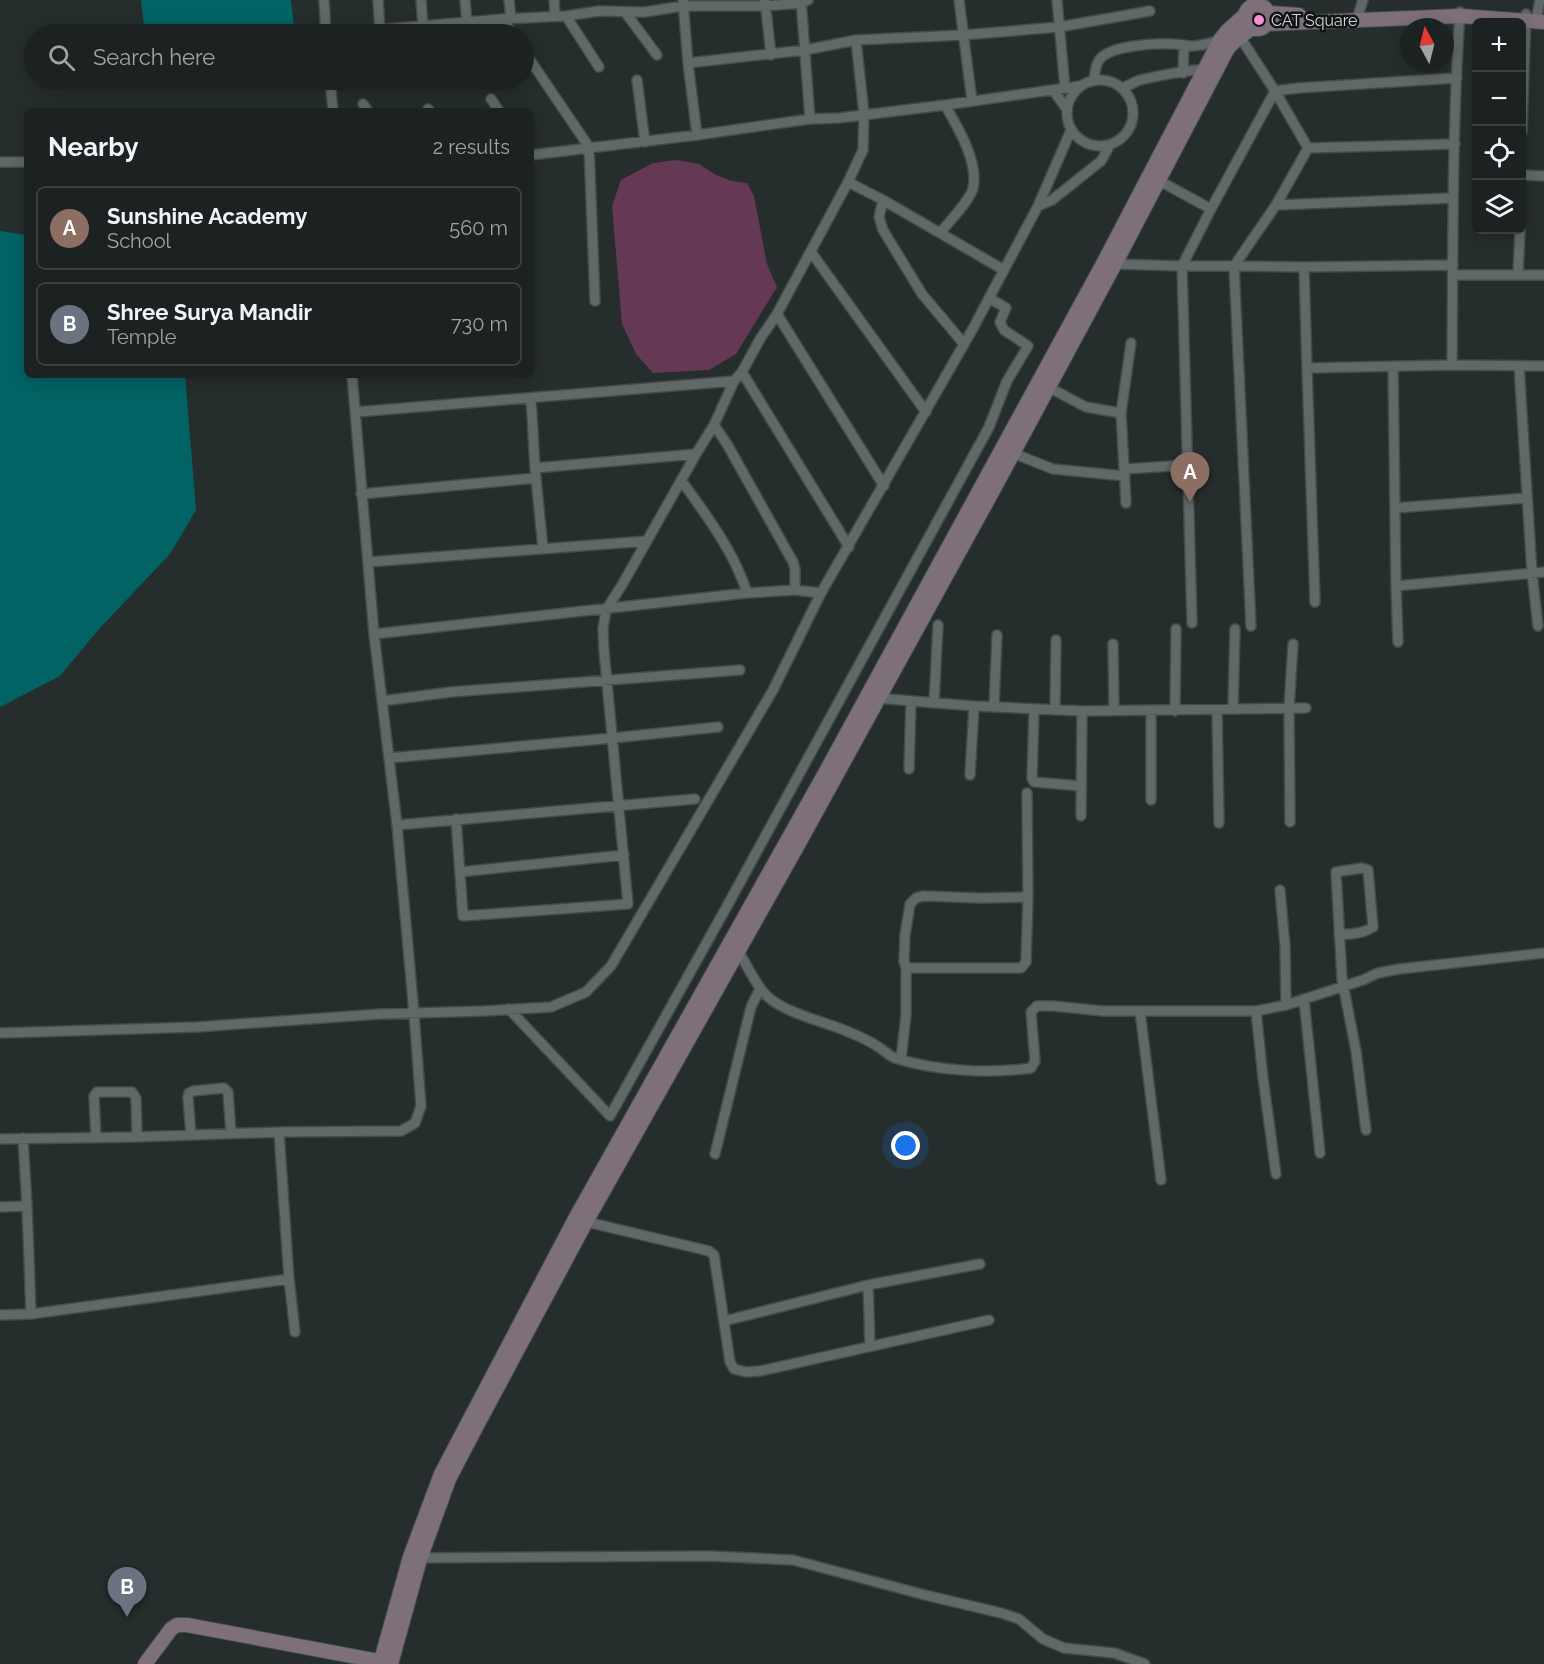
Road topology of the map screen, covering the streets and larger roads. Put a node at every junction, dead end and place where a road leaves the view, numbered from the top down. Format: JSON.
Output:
{"nodes":[{"id":1,"x":324,"y":0,"type":"edge"},
{"id":2,"x":378,"y":0,"type":"edge"},
{"id":3,"x":421,"y":0,"type":"edge"},
{"id":4,"x":465,"y":0,"type":"edge"},
{"id":5,"x":509,"y":0,"type":"edge"},
{"id":6,"x":554,"y":0,"type":"edge"},
{"id":7,"x":597,"y":0,"type":"edge"},
{"id":8,"x":644,"y":0,"type":"edge"},
{"id":9,"x":959,"y":0,"type":"edge"},
{"id":10,"x":1057,"y":0,"type":"edge"},
{"id":11,"x":1540,"y":0,"type":"edge"},
{"id":12,"x":804,"y":1,"type":"edge"},
{"id":13,"x":683,"y":3,"type":"edge"},
{"id":14,"x":765,"y":3,"type":"edge"},
{"id":15,"x":1259,"y":9,"type":"edge"},
{"id":16,"x":1150,"y":10,"type":"dead end"},
{"id":17,"x":598,"y":11,"type":"junction"},
{"id":18,"x":1360,"y":11,"type":"edge"},
{"id":19,"x":625,"y":12,"type":"junction"},
{"id":20,"x":645,"y":12,"type":"junction"},
{"id":21,"x":1460,"y":13,"type":"junction"},
{"id":22,"x":555,"y":15,"type":"junction"},
{"id":23,"x":566,"y":16,"type":"junction"},
{"id":24,"x":1535,"y":18,"type":"edge"},
{"id":25,"x":506,"y":19,"type":"junction"},
{"id":26,"x":467,"y":23,"type":"junction"},
{"id":27,"x":327,"y":24,"type":"edge"},
{"id":28,"x":380,"y":24,"type":"edge"},
{"id":29,"x":423,"y":24,"type":"edge"},
{"id":30,"x":456,"y":24,"type":"edge"},
{"id":31,"x":508,"y":24,"type":"edge"},
{"id":32,"x":1059,"y":27,"type":"junction"},
{"id":33,"x":963,"y":35,"type":"junction"},
{"id":34,"x":1240,"y":37,"type":"junction"},
{"id":35,"x":856,"y":40,"type":"junction"},
{"id":36,"x":1220,"y":40,"type":"junction"},
{"id":37,"x":1184,"y":45,"type":"junction"},
{"id":38,"x":805,"y":50,"type":"junction"},
{"id":39,"x":657,"y":55,"type":"dead end"},
{"id":40,"x":771,"y":55,"type":"junction"},
{"id":41,"x":688,"y":63,"type":"junction"},
{"id":42,"x":534,"y":66,"type":"edge"},
{"id":43,"x":599,"y":67,"type":"dead end"},
{"id":44,"x":1210,"y":72,"type":"junction"},
{"id":45,"x":1182,"y":73,"type":"junction"},
{"id":46,"x":1457,"y":78,"type":"junction"},
{"id":47,"x":637,"y":80,"type":"dead end"},
{"id":48,"x":1094,"y":80,"type":"junction"},
{"id":49,"x":1080,"y":86,"type":"junction"},
{"id":50,"x":1065,"y":88,"type":"junction"},
{"id":51,"x":1122,"y":88,"type":"junction"},
{"id":52,"x":331,"y":90,"type":"edge"},
{"id":53,"x":1053,"y":90,"type":"junction"},
{"id":54,"x":1275,"y":91,"type":"junction"},
{"id":55,"x":491,"y":99,"type":"dead end"},
{"id":56,"x":972,"y":101,"type":"junction"},
{"id":57,"x":945,"y":105,"type":"junction"},
{"id":58,"x":333,"y":108,"type":"edge"},
{"id":59,"x":498,"y":108,"type":"edge"},
{"id":60,"x":1066,"y":108,"type":"junction"},
{"id":61,"x":864,"y":114,"type":"junction"},
{"id":62,"x":810,"y":118,"type":"junction"},
{"id":63,"x":1522,"y":126,"type":"edge"},
{"id":64,"x":1071,"y":130,"type":"junction"},
{"id":65,"x":698,"y":135,"type":"junction"},
{"id":66,"x":645,"y":142,"type":"junction"},
{"id":67,"x":1455,"y":144,"type":"junction"},
{"id":68,"x":1110,"y":145,"type":"junction"},
{"id":69,"x":589,"y":147,"type":"junction"},
{"id":70,"x":1308,"y":148,"type":"junction"},
{"id":71,"x":534,"y":155,"type":"edge"},
{"id":72,"x":0,"y":162,"type":"edge"},
{"id":73,"x":24,"y":162,"type":"edge"},
{"id":74,"x":1526,"y":175,"type":"edge"},
{"id":75,"x":1544,"y":176,"type":"edge"},
{"id":76,"x":1154,"y":178,"type":"junction"},
{"id":77,"x":848,"y":182,"type":"junction"},
{"id":78,"x":1453,"y":198,"type":"junction"},
{"id":79,"x":883,"y":200,"type":"junction"},
{"id":80,"x":1276,"y":205,"type":"junction"},
{"id":81,"x":1038,"y":206,"type":"junction"},
{"id":82,"x":1211,"y":209,"type":"junction"},
{"id":83,"x":940,"y":233,"type":"junction"},
{"id":84,"x":1520,"y":234,"type":"edge"},
{"id":85,"x":811,"y":252,"type":"junction"},
{"id":86,"x":1115,"y":264,"type":"junction"},
{"id":87,"x":1182,"y":266,"type":"junction"},
{"id":88,"x":1234,"y":266,"type":"junction"},
{"id":89,"x":1304,"y":267,"type":"junction"},
{"id":90,"x":1004,"y":270,"type":"junction"},
{"id":91,"x":1453,"y":270,"type":"junction"},
{"id":92,"x":1518,"y":274,"type":"junction"},
{"id":93,"x":1544,"y":275,"type":"edge"},
{"id":94,"x":989,"y":298,"type":"junction"},
{"id":95,"x":596,"y":301,"type":"dead end"},
{"id":96,"x":777,"y":314,"type":"junction"},
{"id":97,"x":1131,"y":343,"type":"dead end"},
{"id":98,"x":964,"y":345,"type":"junction"},
{"id":99,"x":1452,"y":365,"type":"junction"},
{"id":100,"x":1393,"y":366,"type":"junction"},
{"id":101,"x":1519,"y":366,"type":"junction"},
{"id":102,"x":1544,"y":366,"type":"edge"},
{"id":103,"x":1307,"y":368,"type":"junction"},
{"id":104,"x":742,"y":372,"type":"junction"},
{"id":105,"x":352,"y":378,"type":"edge"},
{"id":106,"x":734,"y":381,"type":"junction"},
{"id":107,"x":1048,"y":387,"type":"junction"},
{"id":108,"x":531,"y":398,"type":"junction"},
{"id":109,"x":356,"y":412,"type":"junction"},
{"id":110,"x":926,"y":412,"type":"junction"},
{"id":111,"x":1121,"y":413,"type":"junction"},
{"id":112,"x":714,"y":425,"type":"junction"},
{"id":113,"x":1007,"y":451,"type":"junction"},
{"id":114,"x":696,"y":454,"type":"junction"},
{"id":115,"x":1187,"y":465,"type":"junction"},
{"id":116,"x":1125,"y":472,"type":"junction"},
{"id":117,"x":536,"y":473,"type":"junction"},
{"id":118,"x":681,"y":480,"type":"junction"},
{"id":119,"x":884,"y":486,"type":"junction"},
{"id":120,"x":361,"y":494,"type":"junction"},
{"id":121,"x":1527,"y":498,"type":"junction"},
{"id":122,"x":1126,"y":503,"type":"dead end"},
{"id":123,"x":1395,"y":508,"type":"junction"},
{"id":124,"x":647,"y":541,"type":"junction"},
{"id":125,"x":849,"y":547,"type":"junction"},
{"id":126,"x":543,"y":549,"type":"junction"},
{"id":127,"x":368,"y":562,"type":"junction"},
{"id":128,"x":1544,"y":572,"type":"edge"},
{"id":129,"x":1532,"y":573,"type":"junction"},
{"id":130,"x":1396,"y":586,"type":"junction"},
{"id":131,"x":795,"y":590,"type":"junction"},
{"id":132,"x":747,"y":593,"type":"junction"},
{"id":133,"x":821,"y":594,"type":"junction"},
{"id":134,"x":1315,"y":602,"type":"dead end"},
{"id":135,"x":606,"y":610,"type":"junction"},
{"id":136,"x":1192,"y":623,"type":"dead end"},
{"id":137,"x":938,"y":625,"type":"dead end"},
{"id":138,"x":1251,"y":626,"type":"dead end"},
{"id":139,"x":1539,"y":626,"type":"dead end"},
{"id":140,"x":1176,"y":629,"type":"dead end"},
{"id":141,"x":1235,"y":629,"type":"dead end"},
{"id":142,"x":374,"y":634,"type":"junction"},
{"id":143,"x":997,"y":635,"type":"dead end"},
{"id":144,"x":1056,"y":640,"type":"dead end"},
{"id":145,"x":1398,"y":642,"type":"dead end"},
{"id":146,"x":1113,"y":644,"type":"dead end"},
{"id":147,"x":1293,"y":644,"type":"dead end"},
{"id":148,"x":740,"y":670,"type":"dead end"},
{"id":149,"x":608,"y":679,"type":"junction"},
{"id":150,"x":873,"y":696,"type":"junction"},
{"id":151,"x":382,"y":700,"type":"junction"},
{"id":152,"x":911,"y":700,"type":"junction"},
{"id":153,"x":934,"y":703,"type":"junction"},
{"id":154,"x":974,"y":706,"type":"junction"},
{"id":155,"x":994,"y":707,"type":"junction"},
{"id":156,"x":1233,"y":708,"type":"junction"},
{"id":157,"x":1289,"y":708,"type":"junction"},
{"id":158,"x":1306,"y":708,"type":"dead end"},
{"id":159,"x":1034,"y":710,"type":"junction"},
{"id":160,"x":1055,"y":710,"type":"junction"},
{"id":161,"x":1217,"y":710,"type":"junction"},
{"id":162,"x":1082,"y":711,"type":"junction"},
{"id":163,"x":1114,"y":711,"type":"junction"},
{"id":164,"x":1151,"y":711,"type":"junction"},
{"id":165,"x":1175,"y":711,"type":"junction"},
{"id":166,"x":718,"y":727,"type":"dead end"},
{"id":167,"x":613,"y":738,"type":"junction"},
{"id":168,"x":389,"y":758,"type":"junction"},
{"id":169,"x":909,"y":769,"type":"dead end"},
{"id":170,"x":970,"y":775,"type":"dead end"},
{"id":171,"x":1081,"y":786,"type":"junction"},
{"id":172,"x":1027,"y":792,"type":"dead end"},
{"id":173,"x":695,"y":799,"type":"dead end"},
{"id":174,"x":1151,"y":800,"type":"dead end"},
{"id":175,"x":620,"y":805,"type":"junction"},
{"id":176,"x":1081,"y":816,"type":"dead end"},
{"id":177,"x":456,"y":819,"type":"junction"},
{"id":178,"x":1290,"y":822,"type":"dead end"},
{"id":179,"x":1219,"y":823,"type":"dead end"},
{"id":180,"x":397,"y":825,"type":"junction"},
{"id":181,"x":624,"y":855,"type":"junction"},
{"id":182,"x":460,"y":872,"type":"junction"},
{"id":183,"x":1280,"y":891,"type":"dead end"},
{"id":184,"x":1028,"y":897,"type":"junction"},
{"id":185,"x":1339,"y":934,"type":"junction"},
{"id":186,"x":733,"y":948,"type":"junction"},
{"id":187,"x":1544,"y":953,"type":"edge"},
{"id":188,"x":907,"y":970,"type":"junction"},
{"id":189,"x":1344,"y":986,"type":"junction"},
{"id":190,"x":760,"y":989,"type":"junction"},
{"id":191,"x":1304,"y":999,"type":"junction"},
{"id":192,"x":1286,"y":1005,"type":"junction"},
{"id":193,"x":509,"y":1009,"type":"junction"},
{"id":194,"x":1140,"y":1011,"type":"junction"},
{"id":195,"x":1256,"y":1011,"type":"junction"},
{"id":196,"x":414,"y":1013,"type":"junction"},
{"id":197,"x":0,"y":1032,"type":"edge"},
{"id":198,"x":901,"y":1059,"type":"junction"},
{"id":199,"x":1366,"y":1130,"type":"dead end"},
{"id":200,"x":279,"y":1132,"type":"junction"},
{"id":201,"x":231,"y":1133,"type":"junction"},
{"id":202,"x":191,"y":1135,"type":"junction"},
{"id":203,"x":137,"y":1137,"type":"junction"},
{"id":204,"x":23,"y":1138,"type":"junction"},
{"id":205,"x":96,"y":1138,"type":"junction"},
{"id":206,"x":0,"y":1139,"type":"edge"},
{"id":207,"x":715,"y":1154,"type":"dead end"},
{"id":208,"x":1320,"y":1154,"type":"dead end"},
{"id":209,"x":1276,"y":1173,"type":"dead end"},
{"id":210,"x":1161,"y":1180,"type":"dead end"},
{"id":211,"x":27,"y":1206,"type":"junction"},
{"id":212,"x":0,"y":1207,"type":"edge"},
{"id":213,"x":581,"y":1221,"type":"junction"},
{"id":214,"x":980,"y":1264,"type":"dead end"},
{"id":215,"x":289,"y":1279,"type":"junction"},
{"id":216,"x":868,"y":1285,"type":"junction"},
{"id":217,"x":31,"y":1314,"type":"junction"},
{"id":218,"x":0,"y":1315,"type":"edge"},
{"id":219,"x":989,"y":1320,"type":"dead end"},
{"id":220,"x":724,"y":1321,"type":"junction"},
{"id":221,"x":295,"y":1332,"type":"dead end"},
{"id":222,"x":870,"y":1346,"type":"junction"},
{"id":223,"x":415,"y":1558,"type":"junction"},
{"id":224,"x":386,"y":1663,"type":"edge"},
{"id":225,"x":145,"y":1664,"type":"edge"},
{"id":226,"x":1145,"y":1664,"type":"edge"}],
"edges":[{"from":1,"to":27,"type":"street"},
{"from":2,"to":28,"type":"street"},
{"from":3,"to":29,"type":"street"},
{"from":4,"to":26,"type":"street"},
{"from":5,"to":25,"type":"street"},
{"from":6,"to":22,"type":"street"},
{"from":7,"to":17,"type":"street"},
{"from":8,"to":20,"type":"street"},
{"from":9,"to":33,"type":"street"},
{"from":10,"to":32,"type":"street"},
{"from":11,"to":24,"type":"street"},
{"from":12,"to":14,"type":"street"},
{"from":12,"to":38,"type":"street"},
{"from":13,"to":14,"type":"street"},
{"from":13,"to":20,"type":"street"},
{"from":13,"to":41,"type":"street"},
{"from":14,"to":40,"type":"street"},
{"from":15,"to":18,"type":"street"},
{"from":15,"to":34,"type":"street"},
{"from":15,"to":36,"type":"street"},
{"from":16,"to":32,"type":"street"},
{"from":17,"to":19,"type":"street"},
{"from":17,"to":23,"type":"street"},
{"from":18,"to":21,"type":"street"},
{"from":19,"to":20,"type":"street"},
{"from":19,"to":39,"type":"street"},
{"from":21,"to":24,"type":"street"},
{"from":21,"to":46,"type":"street"},
{"from":22,"to":23,"type":"street"},
{"from":22,"to":25,"type":"street"},
{"from":23,"to":43,"type":"street"},
{"from":24,"to":63,"type":"street"},
{"from":25,"to":26,"type":"street"},
{"from":25,"to":31,"type":"street"},
{"from":26,"to":30,"type":"street"},
{"from":32,"to":33,"type":"street"},
{"from":32,"to":50,"type":"street"},
{"from":33,"to":35,"type":"street"},
{"from":33,"to":56,"type":"street"},
{"from":34,"to":44,"type":"street"},
{"from":34,"to":54,"type":"street"},
{"from":35,"to":38,"type":"street"},
{"from":35,"to":61,"type":"street"},
{"from":36,"to":37,"type":"street"},
{"from":36,"to":44,"type":"street"},
{"from":37,"to":45,"type":"street"},
{"from":37,"to":48,"type":"street"},
{"from":38,"to":40,"type":"street"},
{"from":38,"to":62,"type":"street"},
{"from":40,"to":41,"type":"street"},
{"from":41,"to":65,"type":"street"},
{"from":42,"to":69,"type":"street"},
{"from":44,"to":45,"type":"street"},
{"from":44,"to":76,"type":"street"},
{"from":45,"to":51,"type":"street"},
{"from":46,"to":54,"type":"street"},
{"from":46,"to":67,"type":"street"},
{"from":47,"to":66,"type":"street"},
{"from":48,"to":49,"type":"street"},
{"from":48,"to":51,"type":"street"},
{"from":49,"to":50,"type":"street"},
{"from":49,"to":60,"type":"street"},
{"from":50,"to":53,"type":"street"},
{"from":51,"to":68,"type":"street"},
{"from":52,"to":58,"type":"street"},
{"from":53,"to":56,"type":"street"},
{"from":53,"to":60,"type":"street"},
{"from":54,"to":70,"type":"street"},
{"from":54,"to":82,"type":"street"},
{"from":55,"to":59,"type":"street"},
{"from":56,"to":57,"type":"street"},
{"from":57,"to":61,"type":"street"},
{"from":57,"to":83,"type":"street"},
{"from":60,"to":64,"type":"street"},
{"from":61,"to":62,"type":"street"},
{"from":61,"to":77,"type":"street"},
{"from":62,"to":65,"type":"street"},
{"from":64,"to":68,"type":"street"},
{"from":64,"to":81,"type":"street"},
{"from":65,"to":66,"type":"street"},
{"from":66,"to":69,"type":"street"},
{"from":67,"to":70,"type":"street"},
{"from":67,"to":78,"type":"street"},
{"from":68,"to":81,"type":"street"},
{"from":69,"to":71,"type":"street"},
{"from":69,"to":95,"type":"street"},
{"from":70,"to":80,"type":"street"},
{"from":72,"to":73,"type":"street"},
{"from":74,"to":75,"type":"street"},
{"from":76,"to":82,"type":"street"},
{"from":76,"to":86,"type":"street"},
{"from":76,"to":113,"type":"street"},
{"from":77,"to":79,"type":"street"},
{"from":77,"to":85,"type":"street"},
{"from":78,"to":80,"type":"street"},
{"from":78,"to":91,"type":"street"},
{"from":79,"to":83,"type":"street"},
{"from":79,"to":98,"type":"street"},
{"from":80,"to":88,"type":"street"},
{"from":81,"to":90,"type":"street"},
{"from":82,"to":87,"type":"street"},
{"from":83,"to":90,"type":"street"},
{"from":84,"to":92,"type":"street"},
{"from":85,"to":96,"type":"street"},
{"from":85,"to":110,"type":"street"},
{"from":86,"to":87,"type":"street"},
{"from":86,"to":107,"type":"street"},
{"from":87,"to":88,"type":"street"},
{"from":87,"to":115,"type":"street"},
{"from":88,"to":89,"type":"street"},
{"from":88,"to":138,"type":"street"},
{"from":89,"to":91,"type":"street"},
{"from":89,"to":103,"type":"street"},
{"from":90,"to":94,"type":"street"},
{"from":91,"to":92,"type":"street"},
{"from":91,"to":99,"type":"street"},
{"from":92,"to":93,"type":"street"},
{"from":94,"to":98,"type":"street"},
{"from":94,"to":193,"type":"street"},
{"from":96,"to":104,"type":"street"},
{"from":96,"to":119,"type":"street"},
{"from":97,"to":111,"type":"street"},
{"from":98,"to":110,"type":"street"},
{"from":99,"to":100,"type":"street"},
{"from":99,"to":101,"type":"street"},
{"from":100,"to":103,"type":"street"},
{"from":100,"to":123,"type":"street"},
{"from":101,"to":102,"type":"street"},
{"from":101,"to":121,"type":"street"},
{"from":103,"to":134,"type":"street"},
{"from":104,"to":106,"type":"street"},
{"from":104,"to":125,"type":"street"},
{"from":105,"to":109,"type":"street"},
{"from":106,"to":108,"type":"street"},
{"from":106,"to":112,"type":"street"},
{"from":107,"to":111,"type":"street"},
{"from":107,"to":113,"type":"street"},
{"from":108,"to":109,"type":"street"},
{"from":108,"to":117,"type":"street"},
{"from":109,"to":120,"type":"street"},
{"from":110,"to":119,"type":"street"},
{"from":111,"to":116,"type":"street"},
{"from":112,"to":114,"type":"street"},
{"from":112,"to":131,"type":"street"},
{"from":113,"to":116,"type":"street"},
{"from":113,"to":150,"type":"street"},
{"from":114,"to":117,"type":"street"},
{"from":114,"to":118,"type":"street"},
{"from":115,"to":116,"type":"street"},
{"from":115,"to":136,"type":"street"},
{"from":116,"to":122,"type":"street"},
{"from":117,"to":120,"type":"street"},
{"from":117,"to":126,"type":"street"},
{"from":118,"to":124,"type":"street"},
{"from":118,"to":132,"type":"street"},
{"from":119,"to":125,"type":"street"},
{"from":120,"to":127,"type":"street"},
{"from":121,"to":123,"type":"street"},
{"from":121,"to":129,"type":"street"},
{"from":123,"to":130,"type":"street"},
{"from":124,"to":126,"type":"street"},
{"from":124,"to":135,"type":"street"},
{"from":125,"to":133,"type":"street"},
{"from":126,"to":127,"type":"street"},
{"from":127,"to":142,"type":"street"},
{"from":128,"to":129,"type":"street"},
{"from":129,"to":130,"type":"street"},
{"from":129,"to":139,"type":"street"},
{"from":130,"to":145,"type":"street"},
{"from":131,"to":132,"type":"street"},
{"from":131,"to":133,"type":"street"},
{"from":132,"to":135,"type":"street"},
{"from":133,"to":193,"type":"street"},
{"from":135,"to":142,"type":"street"},
{"from":135,"to":149,"type":"street"},
{"from":137,"to":153,"type":"street"},
{"from":140,"to":165,"type":"street"},
{"from":141,"to":156,"type":"street"},
{"from":142,"to":151,"type":"street"},
{"from":143,"to":155,"type":"street"},
{"from":144,"to":160,"type":"street"},
{"from":146,"to":163,"type":"street"},
{"from":147,"to":157,"type":"street"},
{"from":148,"to":149,"type":"street"},
{"from":149,"to":151,"type":"street"},
{"from":149,"to":167,"type":"street"},
{"from":150,"to":152,"type":"street"},
{"from":150,"to":186,"type":"street"},
{"from":151,"to":168,"type":"street"},
{"from":152,"to":153,"type":"street"},
{"from":152,"to":169,"type":"street"},
{"from":153,"to":154,"type":"street"},
{"from":154,"to":155,"type":"street"},
{"from":154,"to":170,"type":"street"},
{"from":155,"to":159,"type":"street"},
{"from":156,"to":157,"type":"street"},
{"from":156,"to":161,"type":"street"},
{"from":157,"to":158,"type":"street"},
{"from":157,"to":178,"type":"street"},
{"from":159,"to":160,"type":"street"},
{"from":159,"to":171,"type":"street"},
{"from":160,"to":162,"type":"street"},
{"from":161,"to":165,"type":"street"},
{"from":161,"to":179,"type":"street"},
{"from":162,"to":163,"type":"street"},
{"from":162,"to":171,"type":"street"},
{"from":163,"to":164,"type":"street"},
{"from":164,"to":165,"type":"street"},
{"from":164,"to":174,"type":"street"},
{"from":166,"to":167,"type":"street"},
{"from":167,"to":168,"type":"street"},
{"from":167,"to":175,"type":"street"},
{"from":168,"to":180,"type":"street"},
{"from":171,"to":176,"type":"street"},
{"from":172,"to":184,"type":"street"},
{"from":173,"to":175,"type":"street"},
{"from":175,"to":177,"type":"street"},
{"from":175,"to":181,"type":"street"},
{"from":177,"to":180,"type":"street"},
{"from":177,"to":182,"type":"street"},
{"from":180,"to":196,"type":"street"},
{"from":181,"to":182,"type":"street"},
{"from":181,"to":182,"type":"street"},
{"from":183,"to":192,"type":"street"},
{"from":184,"to":188,"type":"street"},
{"from":184,"to":188,"type":"street"},
{"from":185,"to":185,"type":"street"},
{"from":185,"to":189,"type":"street"},
{"from":186,"to":190,"type":"street"},
{"from":186,"to":213,"type":"street"},
{"from":187,"to":189,"type":"street"},
{"from":188,"to":198,"type":"street"},
{"from":189,"to":191,"type":"street"},
{"from":189,"to":199,"type":"street"},
{"from":190,"to":198,"type":"street"},
{"from":190,"to":207,"type":"street"},
{"from":191,"to":192,"type":"street"},
{"from":191,"to":208,"type":"street"},
{"from":192,"to":195,"type":"street"},
{"from":193,"to":196,"type":"street"},
{"from":194,"to":195,"type":"street"},
{"from":194,"to":198,"type":"street"},
{"from":194,"to":210,"type":"street"},
{"from":195,"to":209,"type":"street"},
{"from":196,"to":197,"type":"street"},
{"from":196,"to":200,"type":"street"},
{"from":200,"to":201,"type":"street"},
{"from":200,"to":215,"type":"street"},
{"from":201,"to":202,"type":"street"},
{"from":201,"to":202,"type":"street"},
{"from":202,"to":203,"type":"street"},
{"from":203,"to":205,"type":"street"},
{"from":203,"to":205,"type":"street"},
{"from":204,"to":205,"type":"street"},
{"from":204,"to":206,"type":"street"},
{"from":204,"to":211,"type":"street"},
{"from":211,"to":212,"type":"street"},
{"from":211,"to":217,"type":"street"},
{"from":213,"to":220,"type":"street"},
{"from":213,"to":223,"type":"street"},
{"from":214,"to":216,"type":"street"},
{"from":215,"to":217,"type":"street"},
{"from":215,"to":221,"type":"street"},
{"from":216,"to":220,"type":"street"},
{"from":216,"to":222,"type":"street"},
{"from":217,"to":218,"type":"street"},
{"from":219,"to":222,"type":"street"},
{"from":220,"to":222,"type":"street"},
{"from":223,"to":224,"type":"street"},
{"from":223,"to":226,"type":"street"},
{"from":224,"to":225,"type":"street"}]}
